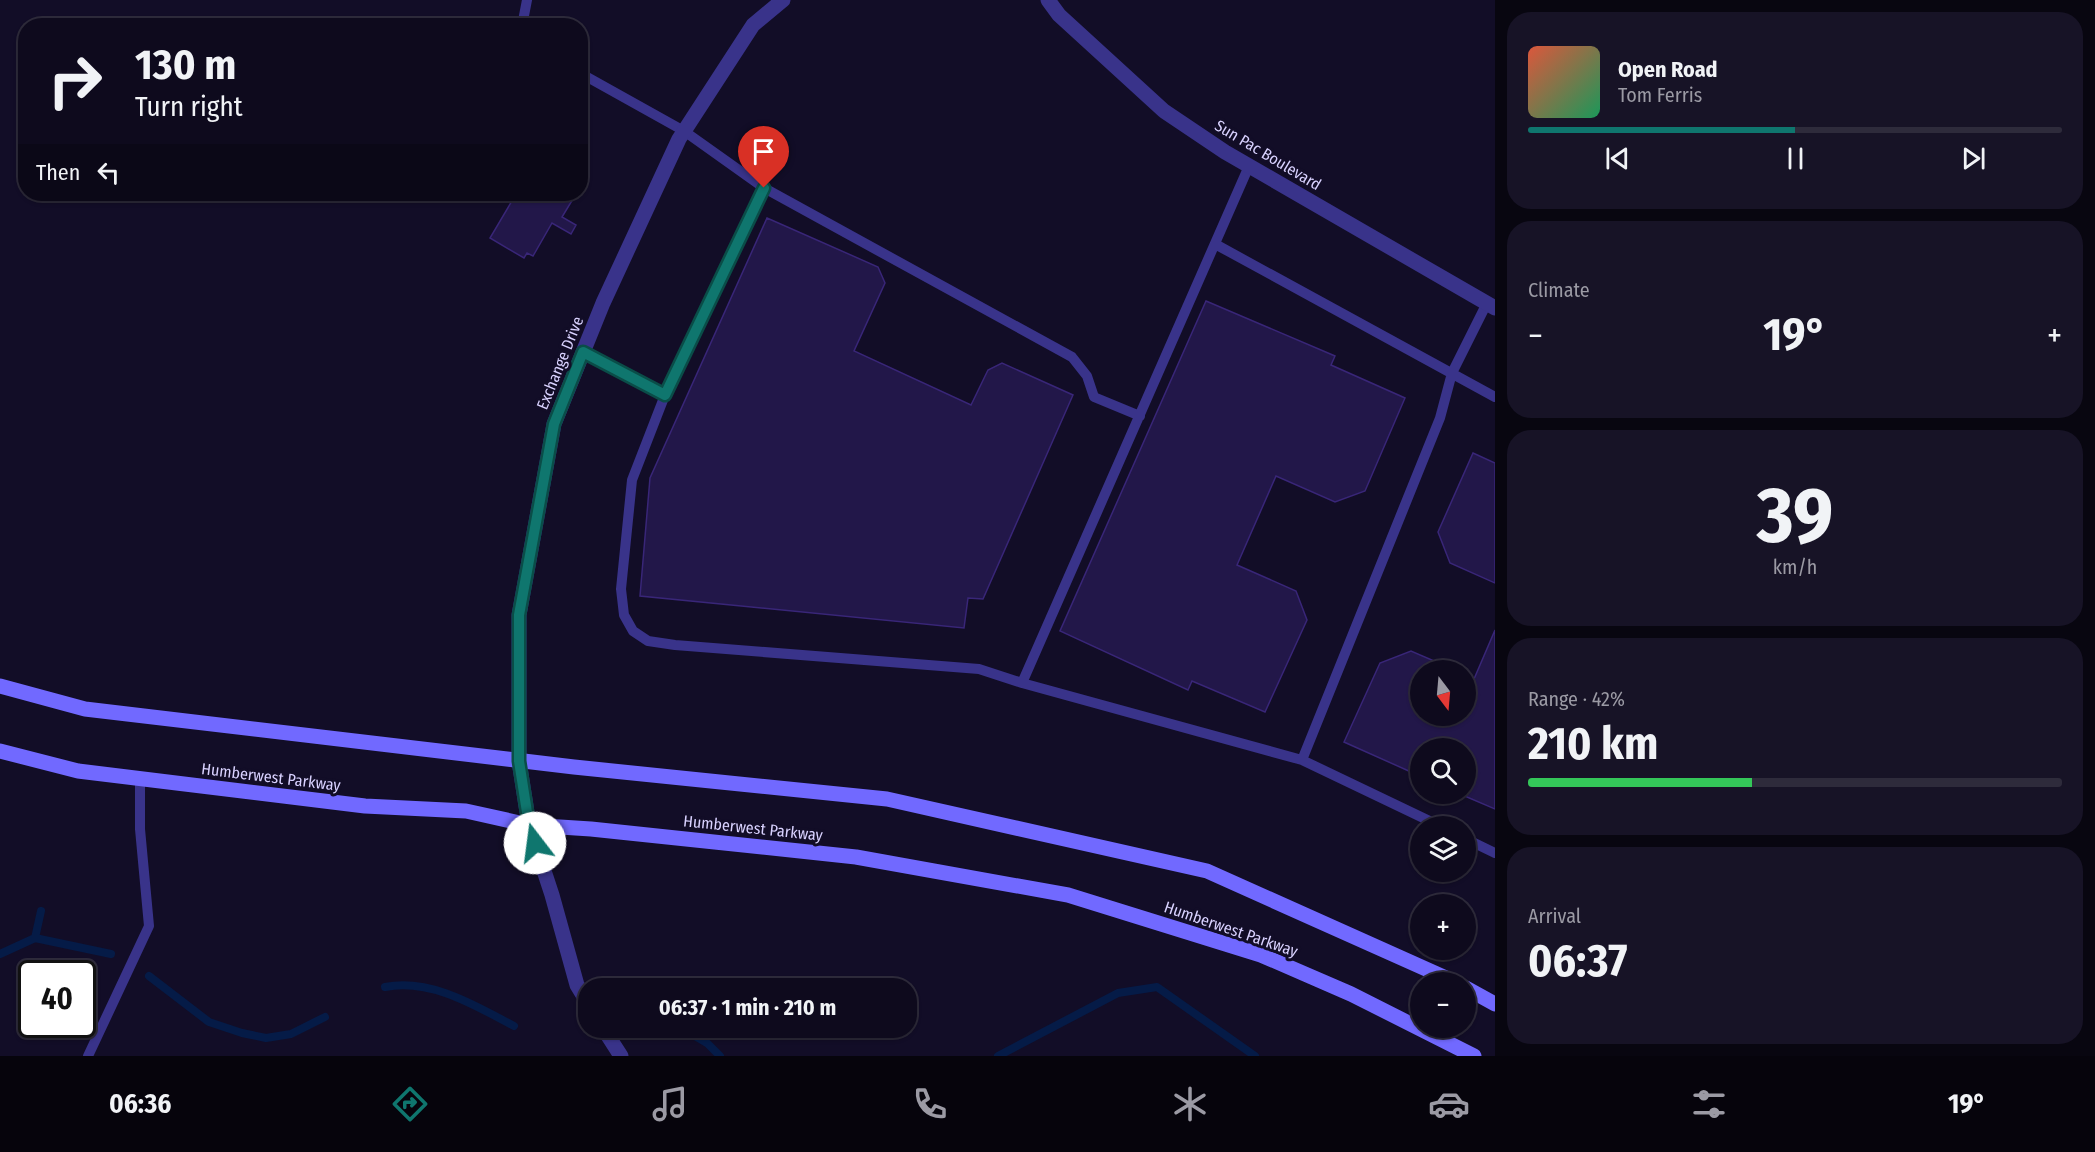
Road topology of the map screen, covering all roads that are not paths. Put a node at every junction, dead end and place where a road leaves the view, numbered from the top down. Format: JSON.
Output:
{"nodes":[{"id":1,"x":527,"y":0,"type":"edge"},
{"id":2,"x":783,"y":0,"type":"edge"},
{"id":3,"x":1048,"y":0,"type":"edge"},
{"id":4,"x":524,"y":18,"type":"edge"},
{"id":5,"x":588,"y":77,"type":"edge"},
{"id":6,"x":684,"y":131,"type":"junction"},
{"id":7,"x":1249,"y":166,"type":"junction"},
{"id":8,"x":764,"y":188,"type":"junction"},
{"id":9,"x":1215,"y":244,"type":"junction"},
{"id":10,"x":1491,"y":306,"type":"edge"},
{"id":11,"x":583,"y":352,"type":"junction"},
{"id":12,"x":1452,"y":373,"type":"junction"},
{"id":13,"x":665,"y":395,"type":"junction"},
{"id":14,"x":1495,"y":397,"type":"edge"},
{"id":15,"x":1140,"y":416,"type":"junction"},
{"id":16,"x":1022,"y":683,"type":"junction"},
{"id":17,"x":0,"y":686,"type":"edge"},
{"id":18,"x":0,"y":751,"type":"edge"},
{"id":19,"x":1302,"y":760,"type":"junction"},
{"id":20,"x":519,"y":761,"type":"junction"},
{"id":21,"x":140,"y":779,"type":"junction"},
{"id":22,"x":1419,"y":816,"type":"edge"},
{"id":23,"x":529,"y":825,"type":"junction"},
{"id":24,"x":1476,"y":844,"type":"edge"},
{"id":25,"x":1495,"y":853,"type":"edge"},
{"id":26,"x":1433,"y":972,"type":"edge"},
{"id":27,"x":578,"y":987,"type":"edge"},
{"id":28,"x":1476,"y":994,"type":"edge"},
{"id":29,"x":1495,"y":1004,"type":"edge"},
{"id":30,"x":609,"y":1038,"type":"edge"},
{"id":31,"x":88,"y":1056,"type":"edge"},
{"id":32,"x":621,"y":1056,"type":"edge"},
{"id":33,"x":1474,"y":1056,"type":"edge"}],
"edges":[{"from":1,"to":4,"type":"lane"},
{"from":2,"to":6,"type":"street","name":"Exchange Drive"},
{"from":3,"to":7,"type":"street","name":"Sun Pac Boulevard"},
{"from":5,"to":6,"type":"lane"},
{"from":6,"to":8,"type":"lane"},
{"from":6,"to":11,"type":"street","name":"Exchange Drive"},
{"from":7,"to":9,"type":"lane"},
{"from":7,"to":10,"type":"street","name":"Sun Pac Boulevard"},
{"from":8,"to":13,"type":"lane"},
{"from":8,"to":15,"type":"lane"},
{"from":9,"to":12,"type":"lane"},
{"from":9,"to":15,"type":"lane"},
{"from":10,"to":12,"type":"lane"},
{"from":11,"to":13,"type":"lane"},
{"from":11,"to":20,"type":"street","name":"Exchange Drive"},
{"from":12,"to":14,"type":"lane"},
{"from":12,"to":19,"type":"lane"},
{"from":13,"to":16,"type":"lane"},
{"from":15,"to":16,"type":"lane"},
{"from":16,"to":19,"type":"lane"},
{"from":17,"to":20,"type":"main road"},
{"from":18,"to":21,"type":"main road","name":"Humberwest Parkway"},
{"from":19,"to":22,"type":"lane"},
{"from":20,"to":23,"type":"street","name":"Exchange Drive"},
{"from":20,"to":26,"type":"main road"},
{"from":21,"to":23,"type":"main road","name":"Humberwest Parkway"},
{"from":21,"to":31,"type":"lane"},
{"from":23,"to":27,"type":"street","name":"Exchange Drive"},
{"from":23,"to":33,"type":"main road","name":"Humberwest Parkway"},
{"from":24,"to":25,"type":"lane"},
{"from":28,"to":29,"type":"main road"},
{"from":30,"to":32,"type":"street"}]}
